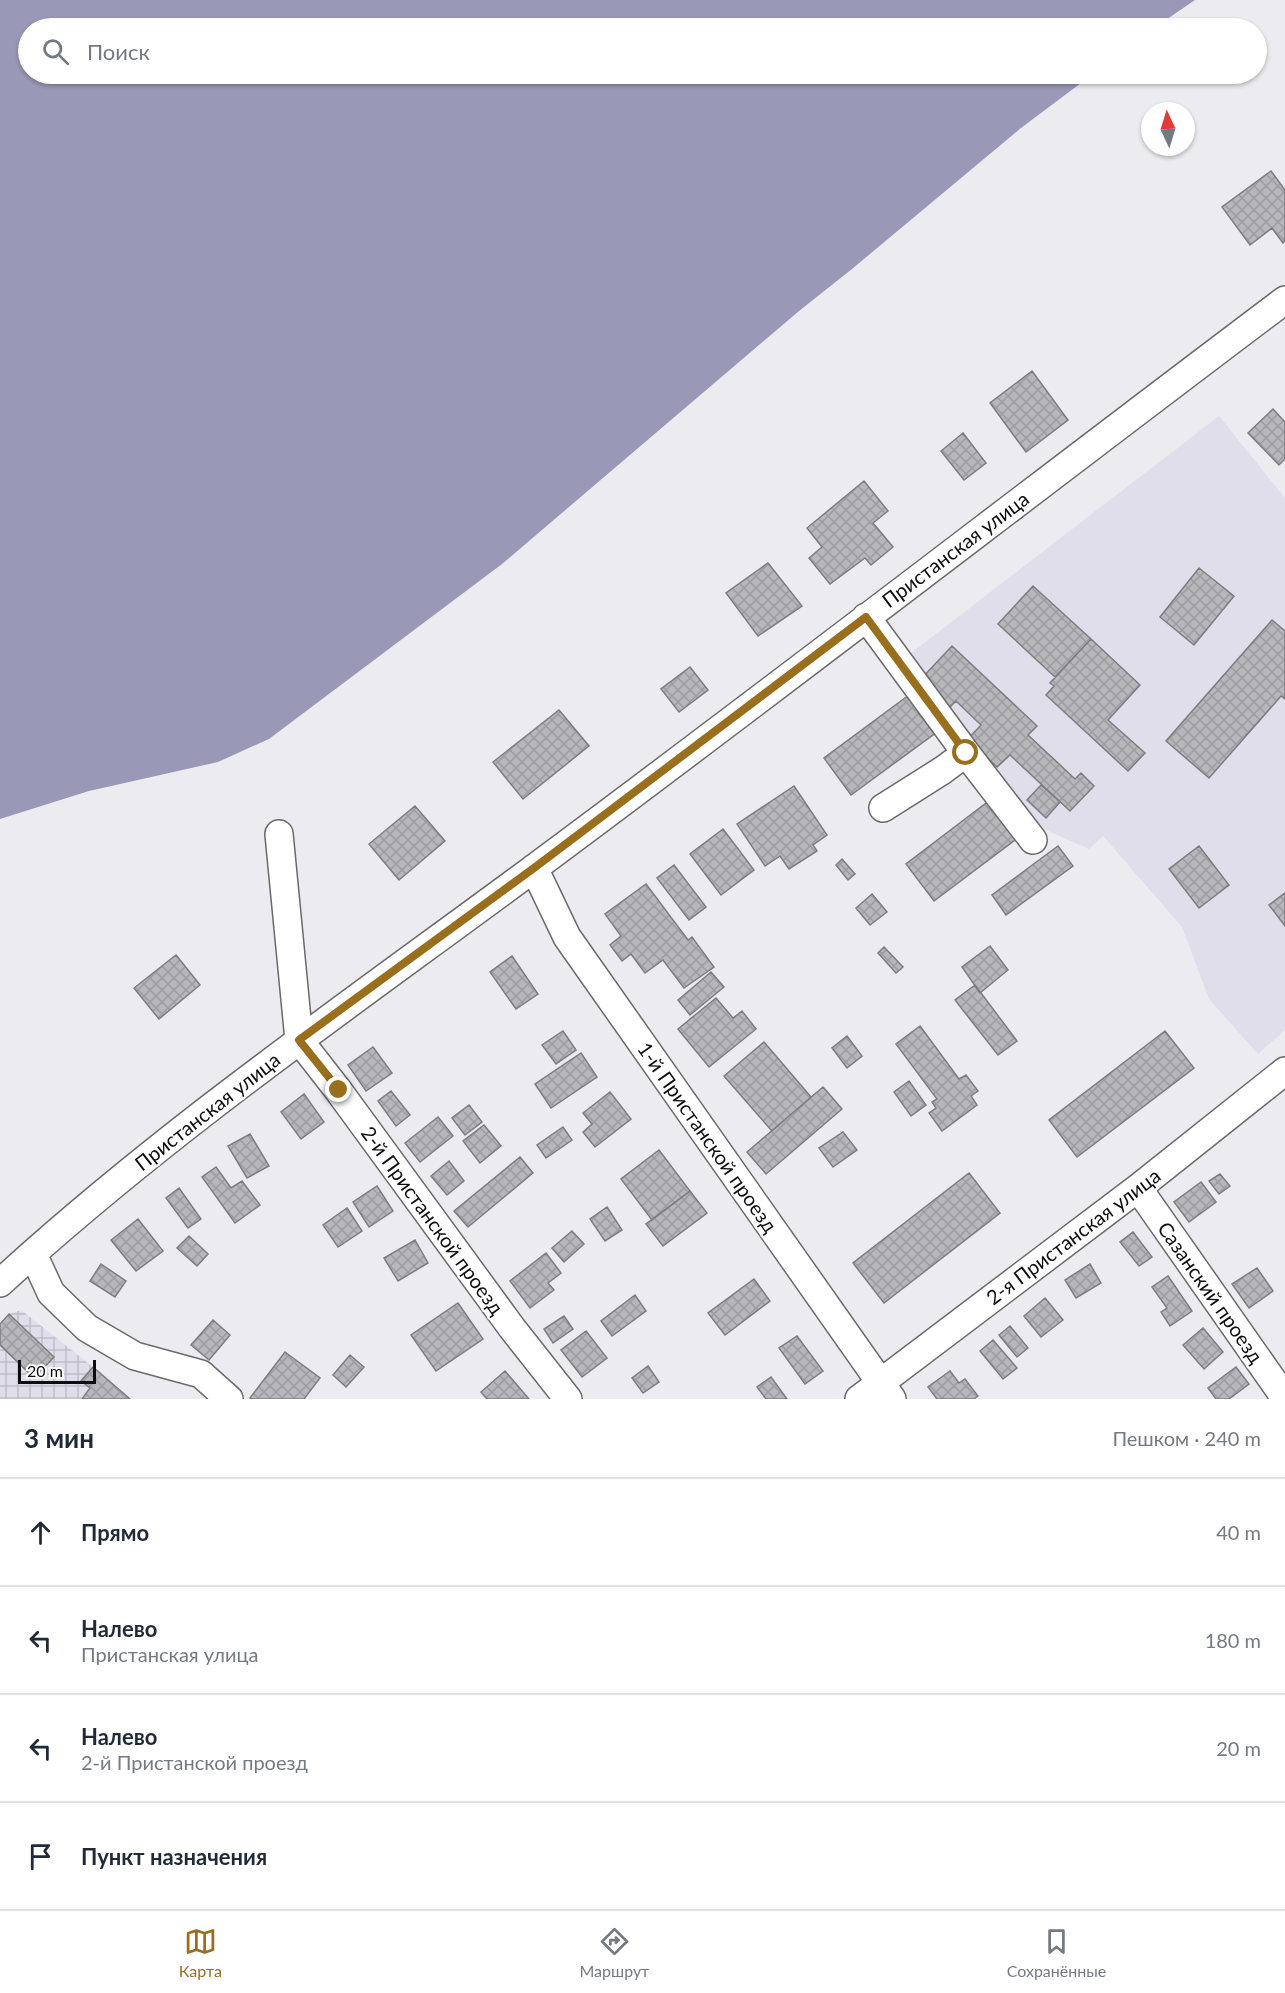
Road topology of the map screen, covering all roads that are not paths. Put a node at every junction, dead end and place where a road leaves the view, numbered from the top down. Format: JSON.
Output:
{"nodes":[{"id":1,"x":1285,"y":300,"type":"edge"},
{"id":2,"x":866,"y":617,"type":"junction"},
{"id":3,"x":966,"y":753,"type":"junction"},
{"id":4,"x":883,"y":808,"type":"dead end"},
{"id":5,"x":279,"y":834,"type":"dead end"},
{"id":6,"x":1033,"y":840,"type":"dead end"},
{"id":7,"x":534,"y":868,"type":"junction"},
{"id":8,"x":299,"y":1040,"type":"junction"},
{"id":9,"x":1285,"y":1071,"type":"edge"},
{"id":10,"x":1138,"y":1188,"type":"junction"},
{"id":11,"x":33,"y":1254,"type":"junction"},
{"id":12,"x":4,"y":1271,"type":"edge"},
{"id":13,"x":886,"y":1391,"type":"edge"},
{"id":14,"x":1285,"y":1393,"type":"edge"},
{"id":15,"x":229,"y":1399,"type":"edge"},
{"id":16,"x":568,"y":1399,"type":"edge"},
{"id":17,"x":859,"y":1399,"type":"edge"}],
"edges":[{"from":1,"to":2,"type":"street","name":"Пристанская улица"},
{"from":2,"to":3,"type":"street"},
{"from":2,"to":7,"type":"street","name":"Пристанская улица"},
{"from":3,"to":4,"type":"street"},
{"from":3,"to":6,"type":"street"},
{"from":5,"to":8,"type":"street"},
{"from":7,"to":8,"type":"street","name":"Пристанская улица"},
{"from":7,"to":13,"type":"street","name":"1-й Пристанской проезд"},
{"from":8,"to":11,"type":"street","name":"Пристанская улица"},
{"from":8,"to":16,"type":"street","name":"2-й Пристанской проезд"},
{"from":9,"to":10,"type":"street","name":"2-я Пристанская улица"},
{"from":10,"to":13,"type":"street","name":"2-я Пристанская улица"},
{"from":10,"to":14,"type":"street","name":"Сазанский проезд"},
{"from":11,"to":12,"type":"street","name":"Пристанская улица"},
{"from":11,"to":15,"type":"street"},
{"from":13,"to":17,"type":"street","name":"2-я Пристанская улица"}]}
